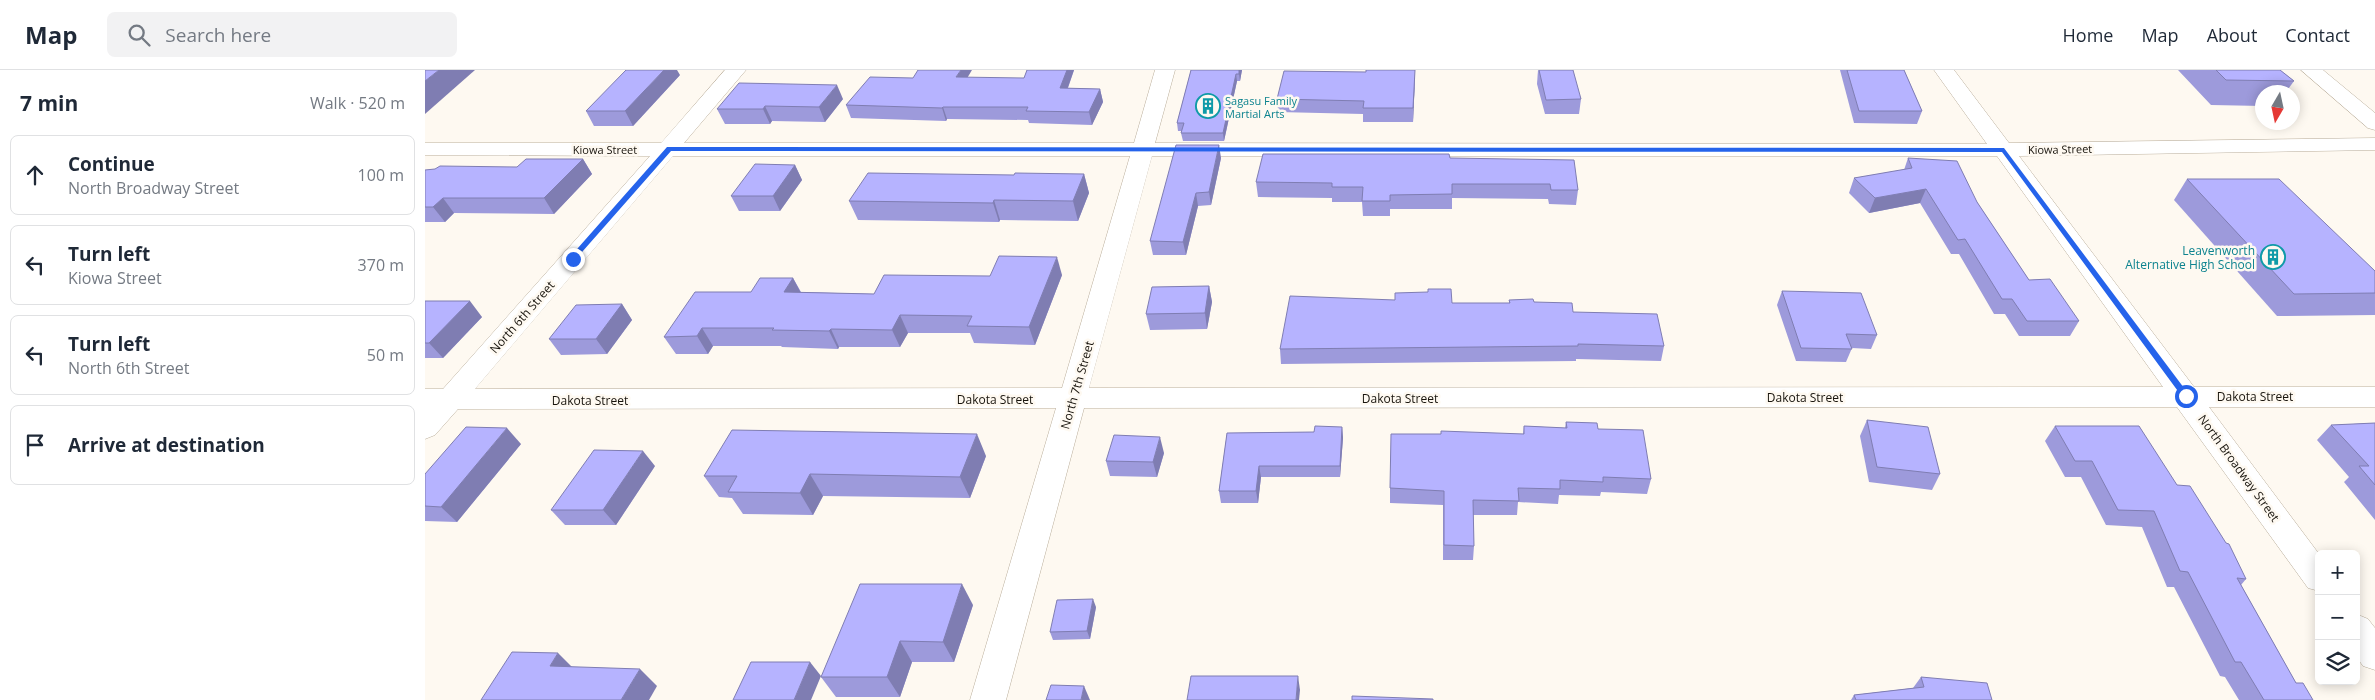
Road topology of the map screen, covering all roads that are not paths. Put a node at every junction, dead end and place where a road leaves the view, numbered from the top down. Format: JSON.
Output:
{"nodes":[{"id":1,"x":736,"y":70,"type":"edge"},
{"id":2,"x":1165,"y":70,"type":"edge"},
{"id":3,"x":1944,"y":70,"type":"edge"},
{"id":4,"x":2311,"y":70,"type":"edge"},
{"id":5,"x":2375,"y":124,"type":"edge"},
{"id":6,"x":2375,"y":144,"type":"edge"},
{"id":7,"x":425,"y":149,"type":"edge"},
{"id":8,"x":669,"y":149,"type":"junction"},
{"id":9,"x":1143,"y":149,"type":"junction"},
{"id":10,"x":2004,"y":150,"type":"junction"},
{"id":11,"x":2186,"y":396,"type":"junction"},
{"id":12,"x":2375,"y":397,"type":"edge"},
{"id":13,"x":437,"y":399,"type":"edge"},
{"id":14,"x":1073,"y":399,"type":"junction"},
{"id":15,"x":425,"y":428,"type":"edge"},
{"id":16,"x":2315,"y":573,"type":"edge"},
{"id":17,"x":2360,"y":635,"type":"edge"},
{"id":18,"x":2375,"y":655,"type":"edge"},
{"id":19,"x":988,"y":700,"type":"edge"}],
"edges":[{"from":1,"to":8,"type":"street","name":"North 6th Street"},
{"from":2,"to":9,"type":"street","name":"North 7th Street"},
{"from":3,"to":10,"type":"street","name":"North Broadway Street"},
{"from":4,"to":5,"type":"street"},
{"from":6,"to":10,"type":"street","name":"Kiowa Street"},
{"from":7,"to":8,"type":"street","name":"Kiowa Street"},
{"from":8,"to":9,"type":"street","name":"Kiowa Street"},
{"from":8,"to":13,"type":"street","name":"North 6th Street"},
{"from":9,"to":10,"type":"street","name":"Kiowa Street"},
{"from":9,"to":14,"type":"street","name":"North 7th Street"},
{"from":10,"to":11,"type":"street","name":"North Broadway Street"},
{"from":11,"to":12,"type":"street","name":"Dakota Street"},
{"from":11,"to":14,"type":"street","name":"Dakota Street"},
{"from":11,"to":16,"type":"street","name":"North Broadway Street"},
{"from":13,"to":14,"type":"street","name":"Dakota Street"},
{"from":13,"to":15,"type":"street","name":"North 6th Street"},
{"from":14,"to":19,"type":"street","name":"North 7th Street"},
{"from":17,"to":18,"type":"street"}]}
